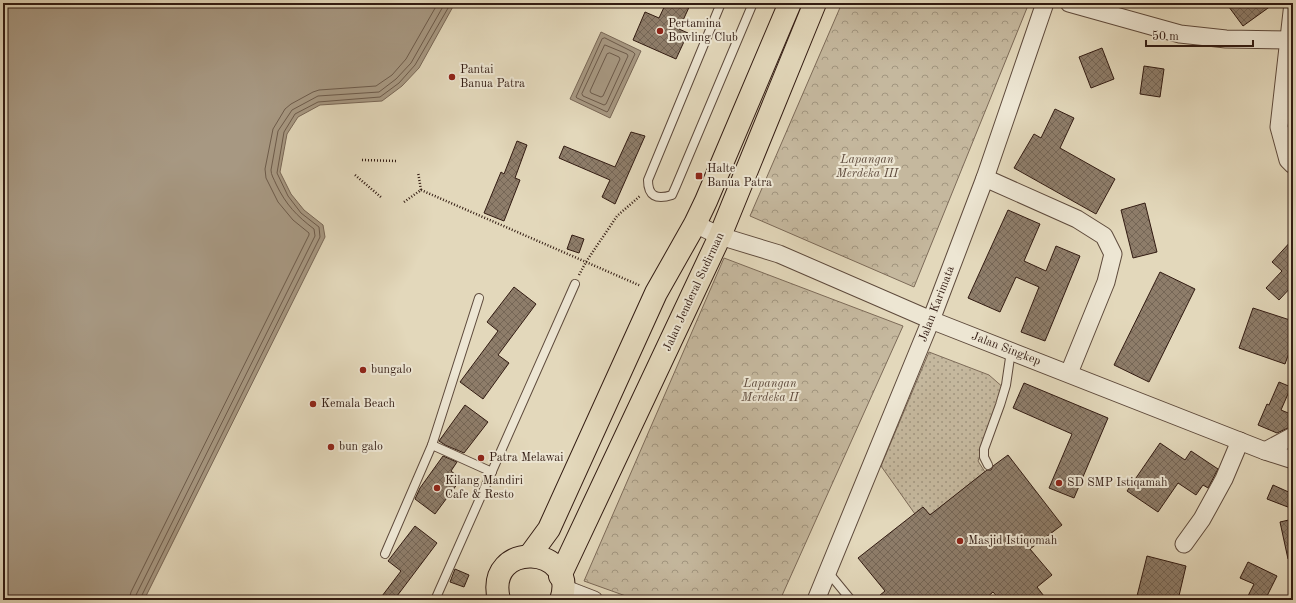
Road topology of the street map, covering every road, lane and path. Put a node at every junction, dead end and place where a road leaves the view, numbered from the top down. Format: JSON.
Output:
{"nodes":[{"id":1,"x":721,"y":3,"type":"edge"},
{"id":2,"x":752,"y":3,"type":"edge"},
{"id":3,"x":790,"y":3,"type":"edge"},
{"id":4,"x":815,"y":3,"type":"edge"},
{"id":5,"x":1044,"y":3,"type":"edge"},
{"id":6,"x":1069,"y":3,"type":"edge"},
{"id":7,"x":1293,"y":3,"type":"edge"},
{"id":8,"x":1291,"y":40,"type":"edge"},
{"id":9,"x":362,"y":160,"type":"dead end"},
{"id":10,"x":397,"y":161,"type":"dead end"},
{"id":11,"x":1293,"y":165,"type":"edge"},
{"id":12,"x":418,"y":172,"type":"dead end"},
{"id":13,"x":355,"y":175,"type":"dead end"},
{"id":14,"x":985,"y":178,"type":"junction"},
{"id":15,"x":648,"y":189,"type":"junction"},
{"id":16,"x":421,"y":190,"type":"junction"},
{"id":17,"x":382,"y":198,"type":"dead end"},
{"id":18,"x":404,"y":202,"type":"dead end"},
{"id":19,"x":695,"y":224,"type":"junction"},
{"id":20,"x":720,"y":236,"type":"junction"},
{"id":21,"x":586,"y":262,"type":"junction"},
{"id":22,"x":575,"y":284,"type":"joint"},
{"id":23,"x":656,"y":293,"type":"junction"},
{"id":24,"x":480,"y":298,"type":"dead end"},
{"id":25,"x":931,"y":320,"type":"junction"},
{"id":26,"x":1011,"y":351,"type":"junction"},
{"id":27,"x":1069,"y":373,"type":"junction"},
{"id":28,"x":1293,"y":436,"type":"edge"},
{"id":29,"x":1240,"y":441,"type":"junction"},
{"id":30,"x":432,"y":445,"type":"junction"},
{"id":31,"x":1265,"y":451,"type":"junction"},
{"id":32,"x":1293,"y":460,"type":"edge"},
{"id":33,"x":988,"y":465,"type":"dead end"},
{"id":34,"x":492,"y":472,"type":"junction"},
{"id":35,"x":1184,"y":544,"type":"dead end"},
{"id":36,"x":385,"y":554,"type":"dead end"},
{"id":37,"x":530,"y":555,"type":"junction"},
{"id":38,"x":828,"y":572,"type":"junction"},
{"id":39,"x":561,"y":588,"type":"edge"},
{"id":40,"x":435,"y":600,"type":"edge"},
{"id":41,"x":499,"y":600,"type":"edge"},
{"id":42,"x":594,"y":600,"type":"edge"},
{"id":43,"x":816,"y":600,"type":"edge"},
{"id":44,"x":852,"y":600,"type":"edge"}],
"edges":[{"from":1,"to":15,"type":"lane"},
{"from":2,"to":15,"type":"lane"},
{"from":3,"to":19,"type":"highway"},
{"from":4,"to":20,"type":"highway","name":"Jalan Jenderal Sudirman"},
{"from":5,"to":14,"type":"street","name":"Jalan Karimata"},
{"from":6,"to":8,"type":"street"},
{"from":7,"to":8,"type":"street"},
{"from":8,"to":11,"type":"street"},
{"from":9,"to":10,"type":"path"},
{"from":12,"to":16,"type":"path"},
{"from":13,"to":17,"type":"path"},
{"from":14,"to":25,"type":"street","name":"Jalan Karimata"},
{"from":14,"to":27,"type":"street"},
{"from":15,"to":21,"type":"path"},
{"from":16,"to":18,"type":"path"},
{"from":16,"to":21,"type":"path"},
{"from":19,"to":20,"type":"street","name":"Jalan Singkep"},
{"from":19,"to":23,"type":"highway"},
{"from":20,"to":25,"type":"street","name":"Jalan Singkep"},
{"from":20,"to":39,"type":"highway","name":"Jalan Jenderal Sudirman"},
{"from":21,"to":22,"type":"path"},
{"from":21,"to":23,"type":"path"},
{"from":22,"to":34,"type":"lane"},
{"from":23,"to":37,"type":"highway"},
{"from":24,"to":30,"type":"lane"},
{"from":25,"to":26,"type":"street","name":"Jalan Singkep"},
{"from":25,"to":38,"type":"street","name":"Jalan Karimata"},
{"from":26,"to":27,"type":"street","name":"Jalan Singkep"},
{"from":26,"to":33,"type":"lane"},
{"from":27,"to":29,"type":"street","name":"Jalan Singkep"},
{"from":28,"to":31,"type":"street"},
{"from":29,"to":31,"type":"street","name":"Jalan Singkep"},
{"from":29,"to":35,"type":"street"},
{"from":30,"to":34,"type":"lane"},
{"from":30,"to":36,"type":"lane"},
{"from":31,"to":32,"type":"street","name":"Jalan Singkep"},
{"from":34,"to":40,"type":"lane"},
{"from":37,"to":39,"type":"highway"},
{"from":37,"to":41,"type":"highway"},
{"from":38,"to":43,"type":"street","name":"Jalan Karimata"},
{"from":38,"to":44,"type":"lane"},
{"from":39,"to":42,"type":"street"}]}
